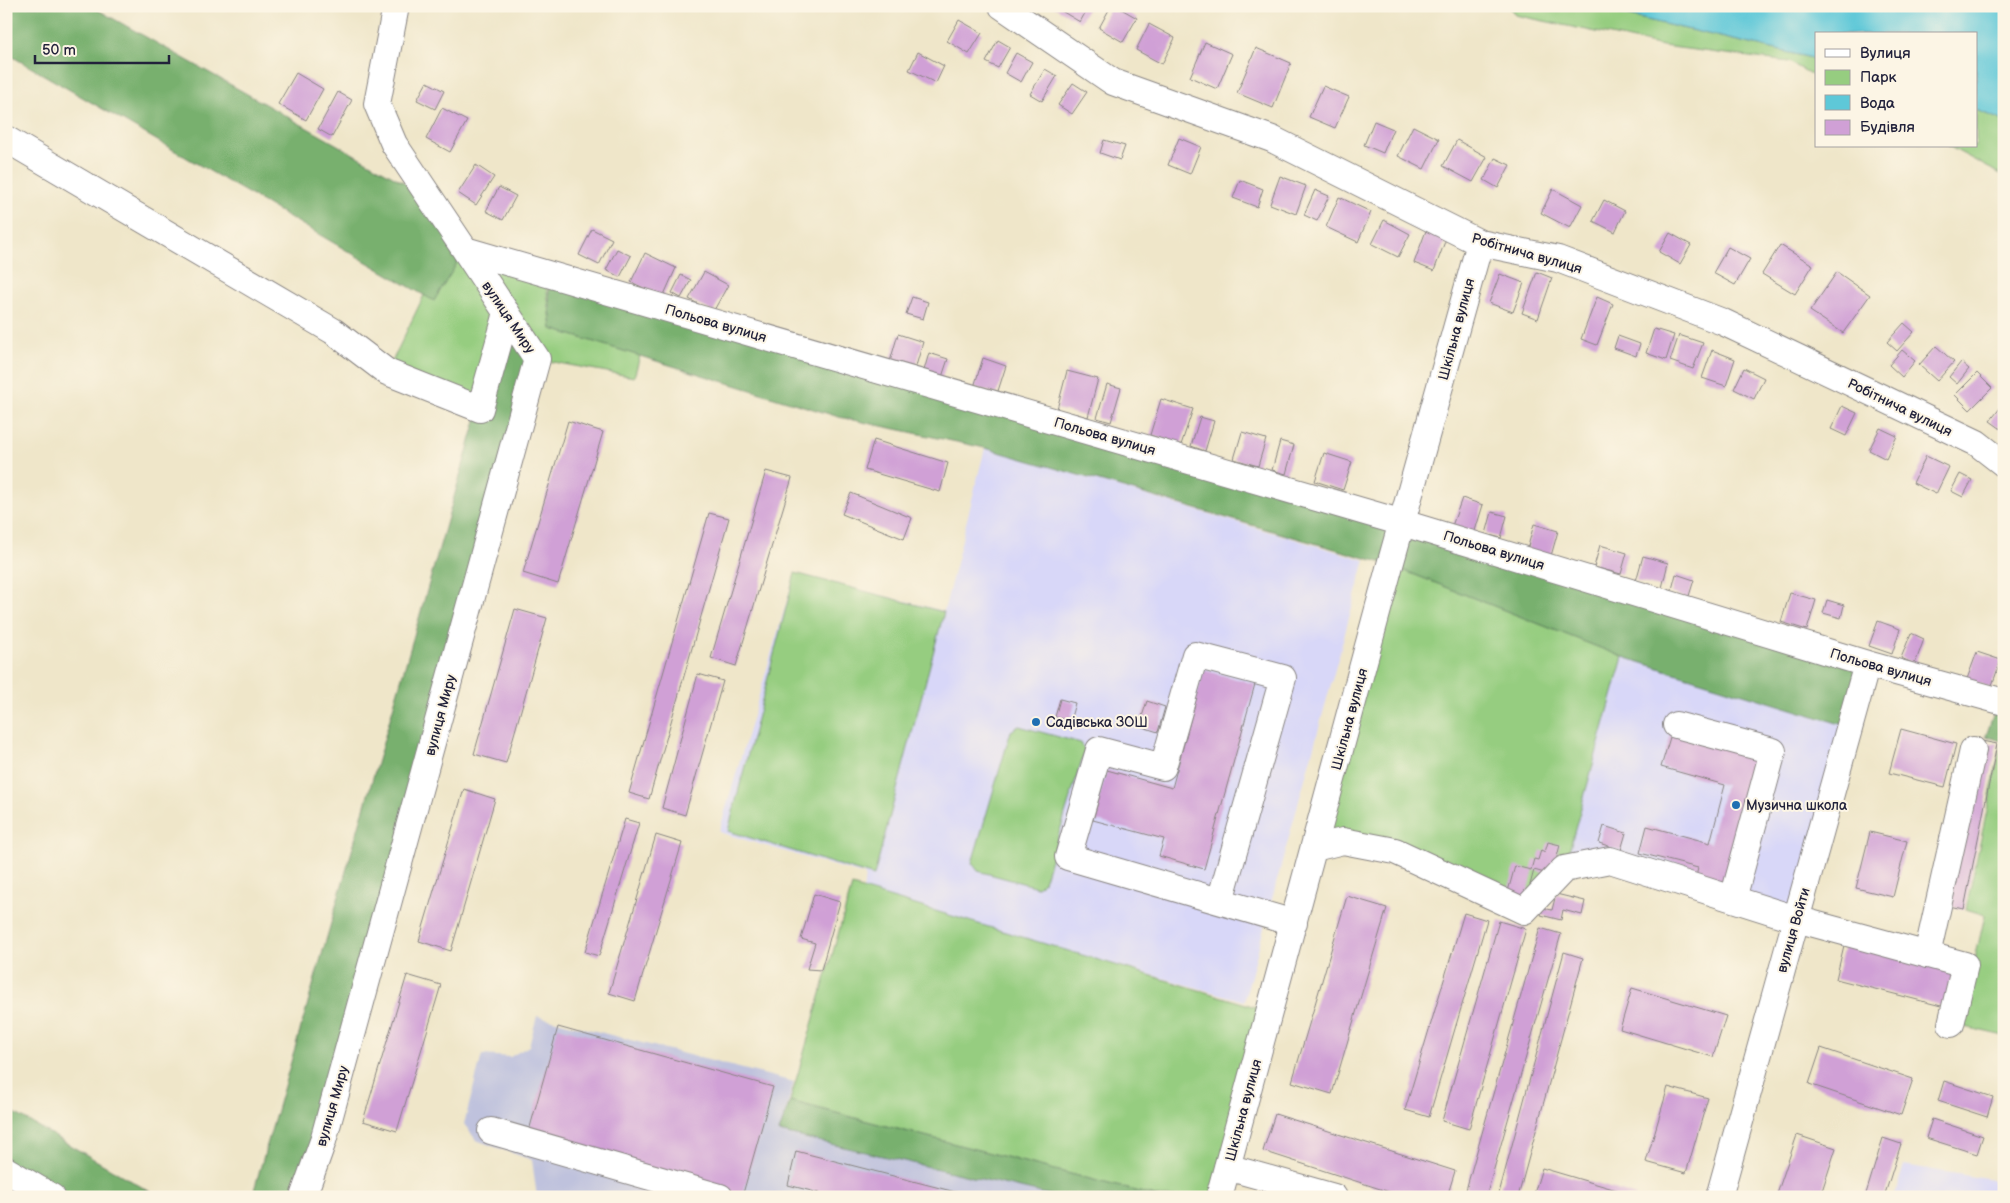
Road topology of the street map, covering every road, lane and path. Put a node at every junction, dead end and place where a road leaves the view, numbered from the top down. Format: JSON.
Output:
{"nodes":[{"id":1,"x":396,"y":6,"type":"edge"},
{"id":2,"x":1002,"y":6,"type":"edge"},
{"id":3,"x":6,"y":139,"type":"edge"},
{"id":4,"x":1480,"y":242,"type":"junction"},
{"id":5,"x":465,"y":250,"type":"junction"},
{"id":6,"x":507,"y":314,"type":"junction"},
{"id":7,"x":2004,"y":464,"type":"edge"},
{"id":8,"x":1403,"y":523,"type":"junction"},
{"id":9,"x":1867,"y":664,"type":"junction"},
{"id":10,"x":2004,"y":702,"type":"edge"},
{"id":11,"x":1676,"y":725,"type":"dead end"},
{"id":12,"x":1973,"y":750,"type":"dead end"},
{"id":13,"x":1314,"y":848,"type":"junction"},
{"id":14,"x":1734,"y":899,"type":"junction"},
{"id":15,"x":1220,"y":901,"type":"junction"},
{"id":16,"x":1796,"y":919,"type":"junction"},
{"id":17,"x":1294,"y":923,"type":"junction"},
{"id":18,"x":1926,"y":955,"type":"junction"},
{"id":19,"x":1951,"y":1024,"type":"dead end"},
{"id":20,"x":492,"y":1131,"type":"dead end"},
{"id":21,"x":1227,"y":1166,"type":"junction"},
{"id":22,"x":6,"y":1170,"type":"edge"},
{"id":23,"x":52,"y":1197,"type":"edge"},
{"id":24,"x":303,"y":1197,"type":"edge"},
{"id":25,"x":720,"y":1197,"type":"edge"},
{"id":26,"x":1219,"y":1197,"type":"edge"},
{"id":27,"x":1334,"y":1197,"type":"edge"},
{"id":28,"x":1719,"y":1197,"type":"edge"}],
"edges":[{"from":1,"to":5,"type":"street"},
{"from":2,"to":4,"type":"street","name":"Робітнича вулиця"},
{"from":3,"to":6,"type":"street"},
{"from":4,"to":7,"type":"street","name":"Робітнича вулиця"},
{"from":4,"to":8,"type":"street","name":"Шкільна вулиця"},
{"from":5,"to":6,"type":"street","name":"вулиця Миру"},
{"from":5,"to":8,"type":"street","name":"Польова вулиця"},
{"from":6,"to":24,"type":"street","name":"вулиця Миру"},
{"from":8,"to":9,"type":"street","name":"Польова вулиця"},
{"from":8,"to":13,"type":"street","name":"Шкільна вулиця"},
{"from":9,"to":10,"type":"street","name":"Польова вулиця"},
{"from":9,"to":16,"type":"street","name":"вулиця Войти"},
{"from":11,"to":14,"type":"street"},
{"from":12,"to":18,"type":"street"},
{"from":13,"to":14,"type":"street"},
{"from":13,"to":17,"type":"street","name":"Шкільна вулиця"},
{"from":14,"to":16,"type":"street"},
{"from":15,"to":15,"type":"street"},
{"from":15,"to":17,"type":"street"},
{"from":16,"to":18,"type":"street"},
{"from":16,"to":28,"type":"street","name":"вулиця Войти"},
{"from":17,"to":21,"type":"street","name":"Шкільна вулиця"},
{"from":18,"to":19,"type":"street"},
{"from":20,"to":25,"type":"street"},
{"from":21,"to":26,"type":"street","name":"Шкільна вулиця"},
{"from":21,"to":27,"type":"street"},
{"from":22,"to":23,"type":"street"}]}
